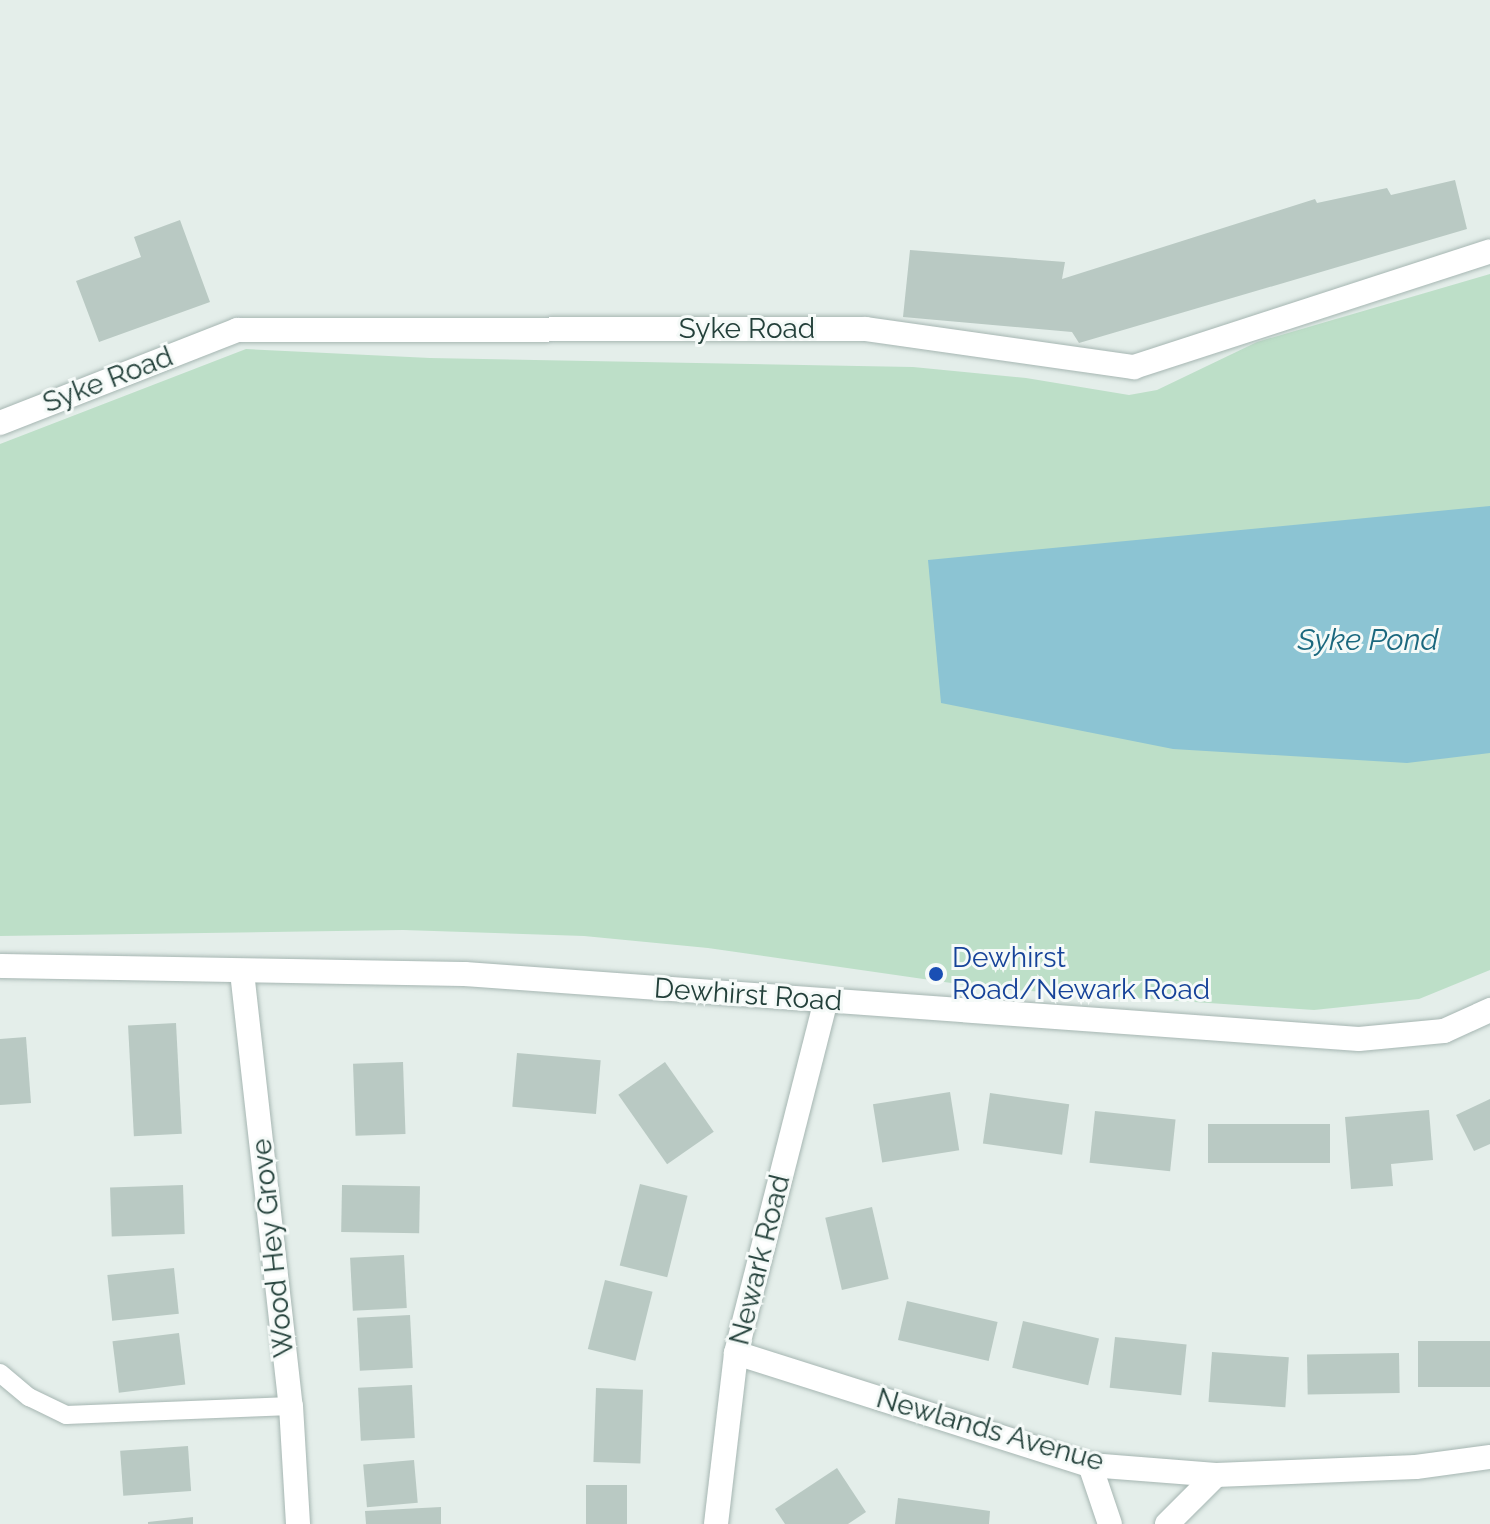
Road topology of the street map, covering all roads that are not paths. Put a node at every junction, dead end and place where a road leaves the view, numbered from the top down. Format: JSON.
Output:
{"nodes":[{"id":1,"x":1490,"y":251,"type":"edge"},
{"id":2,"x":0,"y":423,"type":"edge"},
{"id":3,"x":0,"y":966,"type":"edge"},
{"id":4,"x":242,"y":972,"type":"junction"},
{"id":5,"x":826,"y":1001,"type":"junction"},
{"id":6,"x":1490,"y":1010,"type":"edge"},
{"id":7,"x":736,"y":1353,"type":"junction"},
{"id":8,"x":0,"y":1373,"type":"edge"},
{"id":9,"x":291,"y":1406,"type":"junction"},
{"id":10,"x":1490,"y":1457,"type":"edge"},
{"id":11,"x":1090,"y":1465,"type":"junction"},
{"id":12,"x":1216,"y":1475,"type":"junction"},
{"id":13,"x":298,"y":1524,"type":"edge"},
{"id":14,"x":716,"y":1524,"type":"edge"},
{"id":15,"x":1110,"y":1524,"type":"edge"},
{"id":16,"x":1167,"y":1524,"type":"edge"}],
"edges":[{"from":1,"to":2,"type":"street","name":"Syke Road"},
{"from":3,"to":4,"type":"street","name":"Dewhirst Road"},
{"from":4,"to":5,"type":"street","name":"Dewhirst Road"},
{"from":4,"to":9,"type":"street","name":"Wood Hey Grove"},
{"from":5,"to":6,"type":"street","name":"Dewhirst Road"},
{"from":5,"to":7,"type":"street","name":"Newark Road"},
{"from":7,"to":11,"type":"street","name":"Newlands Avenue"},
{"from":7,"to":14,"type":"street","name":"Newark Road"},
{"from":8,"to":9,"type":"lane"},
{"from":9,"to":13,"type":"street","name":"Wood Hey Grove"},
{"from":10,"to":12,"type":"street","name":"Newlands Avenue"},
{"from":11,"to":12,"type":"street","name":"Newlands Avenue"},
{"from":11,"to":15,"type":"street"},
{"from":12,"to":16,"type":"street"}]}
